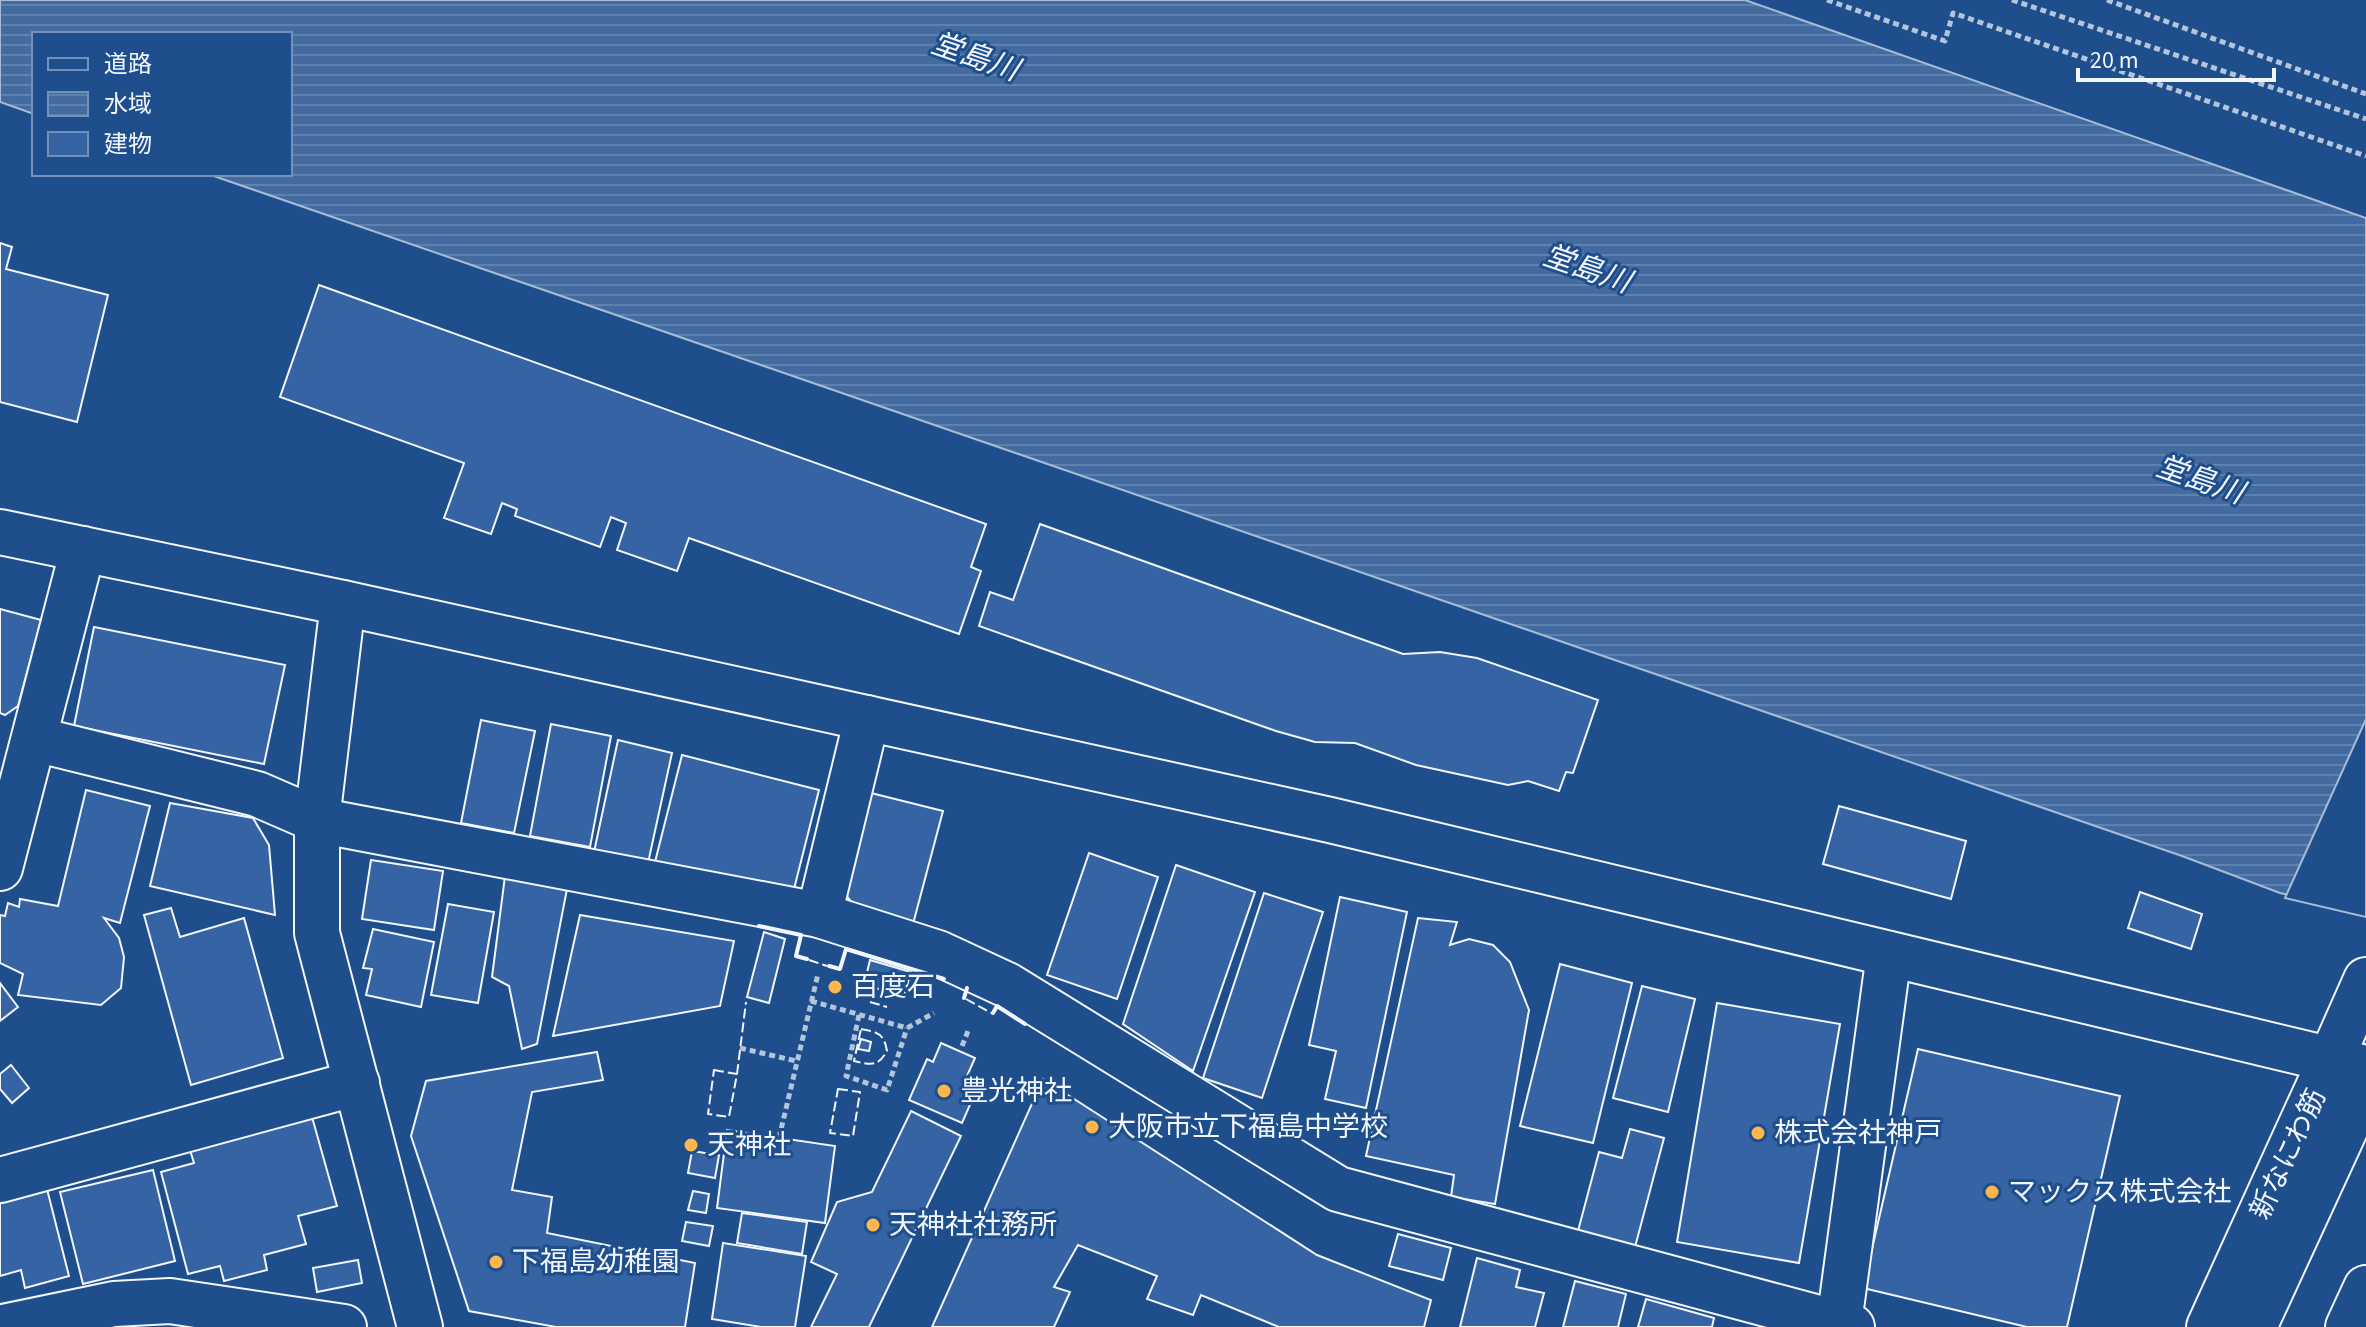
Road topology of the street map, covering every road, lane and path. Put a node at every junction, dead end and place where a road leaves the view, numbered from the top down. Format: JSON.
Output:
{"nodes":[{"id":1,"x":1827,"y":0,"type":"edge"},
{"id":2,"x":2012,"y":0,"type":"edge"},
{"id":3,"x":2107,"y":0,"type":"edge"},
{"id":4,"x":2366,"y":94,"type":"edge"},
{"id":5,"x":2366,"y":119,"type":"edge"},
{"id":6,"x":2366,"y":156,"type":"edge"},
{"id":7,"x":0,"y":532,"type":"edge"},
{"id":8,"x":83,"y":549,"type":"junction"},
{"id":9,"x":343,"y":603,"type":"junction"},
{"id":10,"x":867,"y":718,"type":"junction"},
{"id":11,"x":35,"y":739,"type":"junction"},
{"id":12,"x":317,"y":820,"type":"junction"},
{"id":13,"x":0,"y":868,"type":"edge"},
{"id":14,"x":819,"y":915,"type":"junction"},
{"id":15,"x":1889,"y":954,"type":"junction"},
{"id":16,"x":820,"y":964,"type":"dead end"},
{"id":17,"x":2366,"y":980,"type":"edge"},
{"id":18,"x":811,"y":1001,"type":"junction"},
{"id":19,"x":943,"y":1008,"type":"dead end"},
{"id":20,"x":859,"y":1015,"type":"junction"},
{"id":21,"x":973,"y":1020,"type":"dead end"},
{"id":22,"x":907,"y":1028,"type":"junction"},
{"id":23,"x":962,"y":1046,"type":"dead end"},
{"id":24,"x":740,"y":1048,"type":"dead end"},
{"id":25,"x":796,"y":1061,"type":"junction"},
{"id":26,"x":2354,"y":1070,"type":"edge"},
{"id":27,"x":357,"y":1083,"type":"junction"},
{"id":28,"x":779,"y":1138,"type":"dead end"},
{"id":29,"x":0,"y":1180,"type":"edge"},
{"id":30,"x":2366,"y":1288,"type":"edge"},
{"id":31,"x":1845,"y":1325,"type":"edge"},
{"id":32,"x":3,"y":1327,"type":"edge"},
{"id":33,"x":344,"y":1327,"type":"edge"},
{"id":34,"x":420,"y":1327,"type":"edge"},
{"id":35,"x":2209,"y":1327,"type":"edge"},
{"id":36,"x":2254,"y":1327,"type":"edge"},
{"id":37,"x":2348,"y":1327,"type":"edge"}],
"edges":[{"from":1,"to":6,"type":"path"},
{"from":2,"to":5,"type":"path"},
{"from":3,"to":4,"type":"path"},
{"from":7,"to":8,"type":"main road"},
{"from":8,"to":9,"type":"main road"},
{"from":8,"to":11,"type":"main road"},
{"from":9,"to":10,"type":"main road"},
{"from":9,"to":12,"type":"main road"},
{"from":10,"to":14,"type":"main road"},
{"from":10,"to":15,"type":"main road"},
{"from":11,"to":12,"type":"main road"},
{"from":11,"to":13,"type":"main road"},
{"from":12,"to":14,"type":"main road"},
{"from":12,"to":27,"type":"main road"},
{"from":14,"to":31,"type":"main road"},
{"from":15,"to":26,"type":"main road"},
{"from":15,"to":31,"type":"main road"},
{"from":16,"to":18,"type":"path"},
{"from":17,"to":26,"type":"main road","name":"新なにわ筋"},
{"from":18,"to":20,"type":"path"},
{"from":18,"to":25,"type":"path"},
{"from":19,"to":22,"type":"path"},
{"from":20,"to":22,"type":"path"},
{"from":20,"to":22,"type":"path"},
{"from":21,"to":23,"type":"path"},
{"from":24,"to":25,"type":"path"},
{"from":25,"to":28,"type":"path"},
{"from":26,"to":35,"type":"main road","name":"新なにわ筋"},
{"from":26,"to":36,"type":"main road"},
{"from":27,"to":29,"type":"main road"},
{"from":27,"to":34,"type":"main road"},
{"from":30,"to":37,"type":"main road"},
{"from":32,"to":33,"type":"main road"}]}
